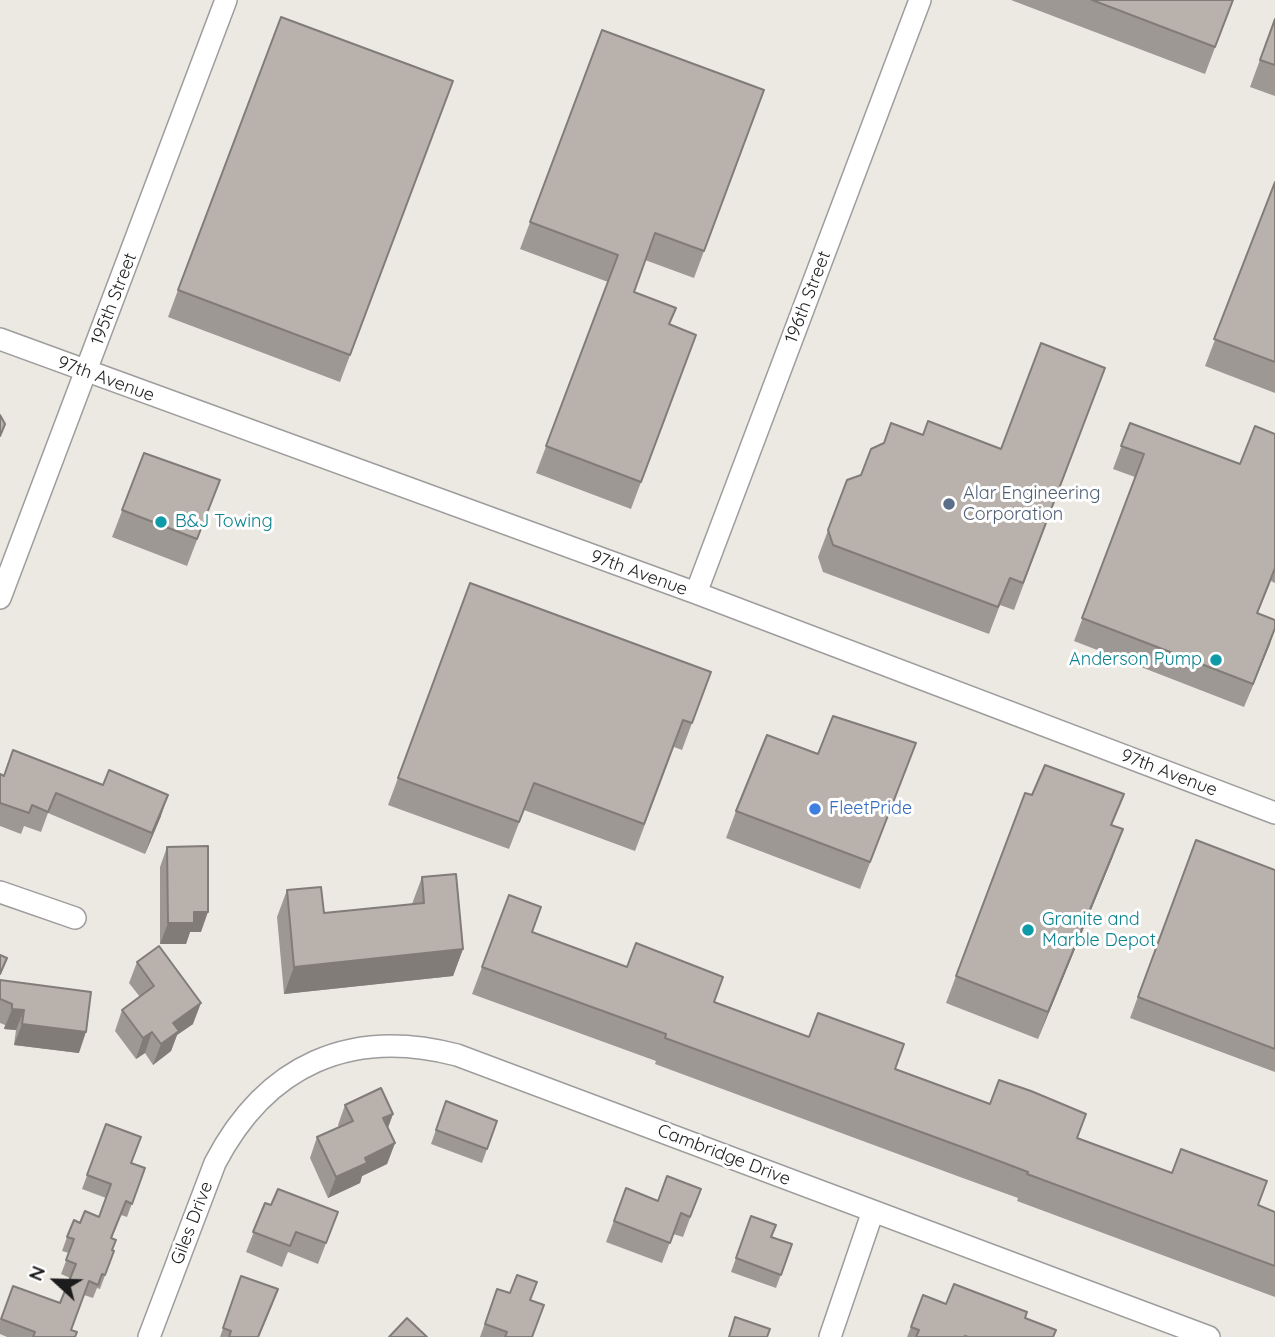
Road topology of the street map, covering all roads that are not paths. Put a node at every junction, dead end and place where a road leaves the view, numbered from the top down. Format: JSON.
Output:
{"nodes":[{"id":1,"x":226,"y":0,"type":"edge"},
{"id":2,"x":920,"y":0,"type":"edge"},
{"id":3,"x":0,"y":339,"type":"edge"},
{"id":4,"x":86,"y":372,"type":"junction"},
{"id":5,"x":696,"y":593,"type":"junction"},
{"id":6,"x":0,"y":598,"type":"edge"},
{"id":7,"x":1275,"y":813,"type":"edge"},
{"id":8,"x":0,"y":892,"type":"edge"},
{"id":9,"x":75,"y":918,"type":"dead end"},
{"id":10,"x":246,"y":1114,"type":"joint"},
{"id":11,"x":873,"y":1211,"type":"junction"},
{"id":12,"x":149,"y":1337,"type":"edge"},
{"id":13,"x":830,"y":1337,"type":"edge"},
{"id":14,"x":1209,"y":1337,"type":"edge"}],
"edges":[{"from":1,"to":4,"type":"street","name":"195th Street"},
{"from":2,"to":5,"type":"street","name":"196th Street"},
{"from":3,"to":4,"type":"street","name":"97th Avenue"},
{"from":4,"to":5,"type":"street","name":"97th Avenue"},
{"from":4,"to":6,"type":"street","name":"195th Street"},
{"from":5,"to":7,"type":"street","name":"97th Avenue"},
{"from":8,"to":9,"type":"street"},
{"from":10,"to":11,"type":"street","name":"Cambridge Drive"},
{"from":10,"to":12,"type":"street","name":"Giles Drive"},
{"from":11,"to":13,"type":"street"},
{"from":11,"to":14,"type":"street","name":"Cambridge Drive"}]}
